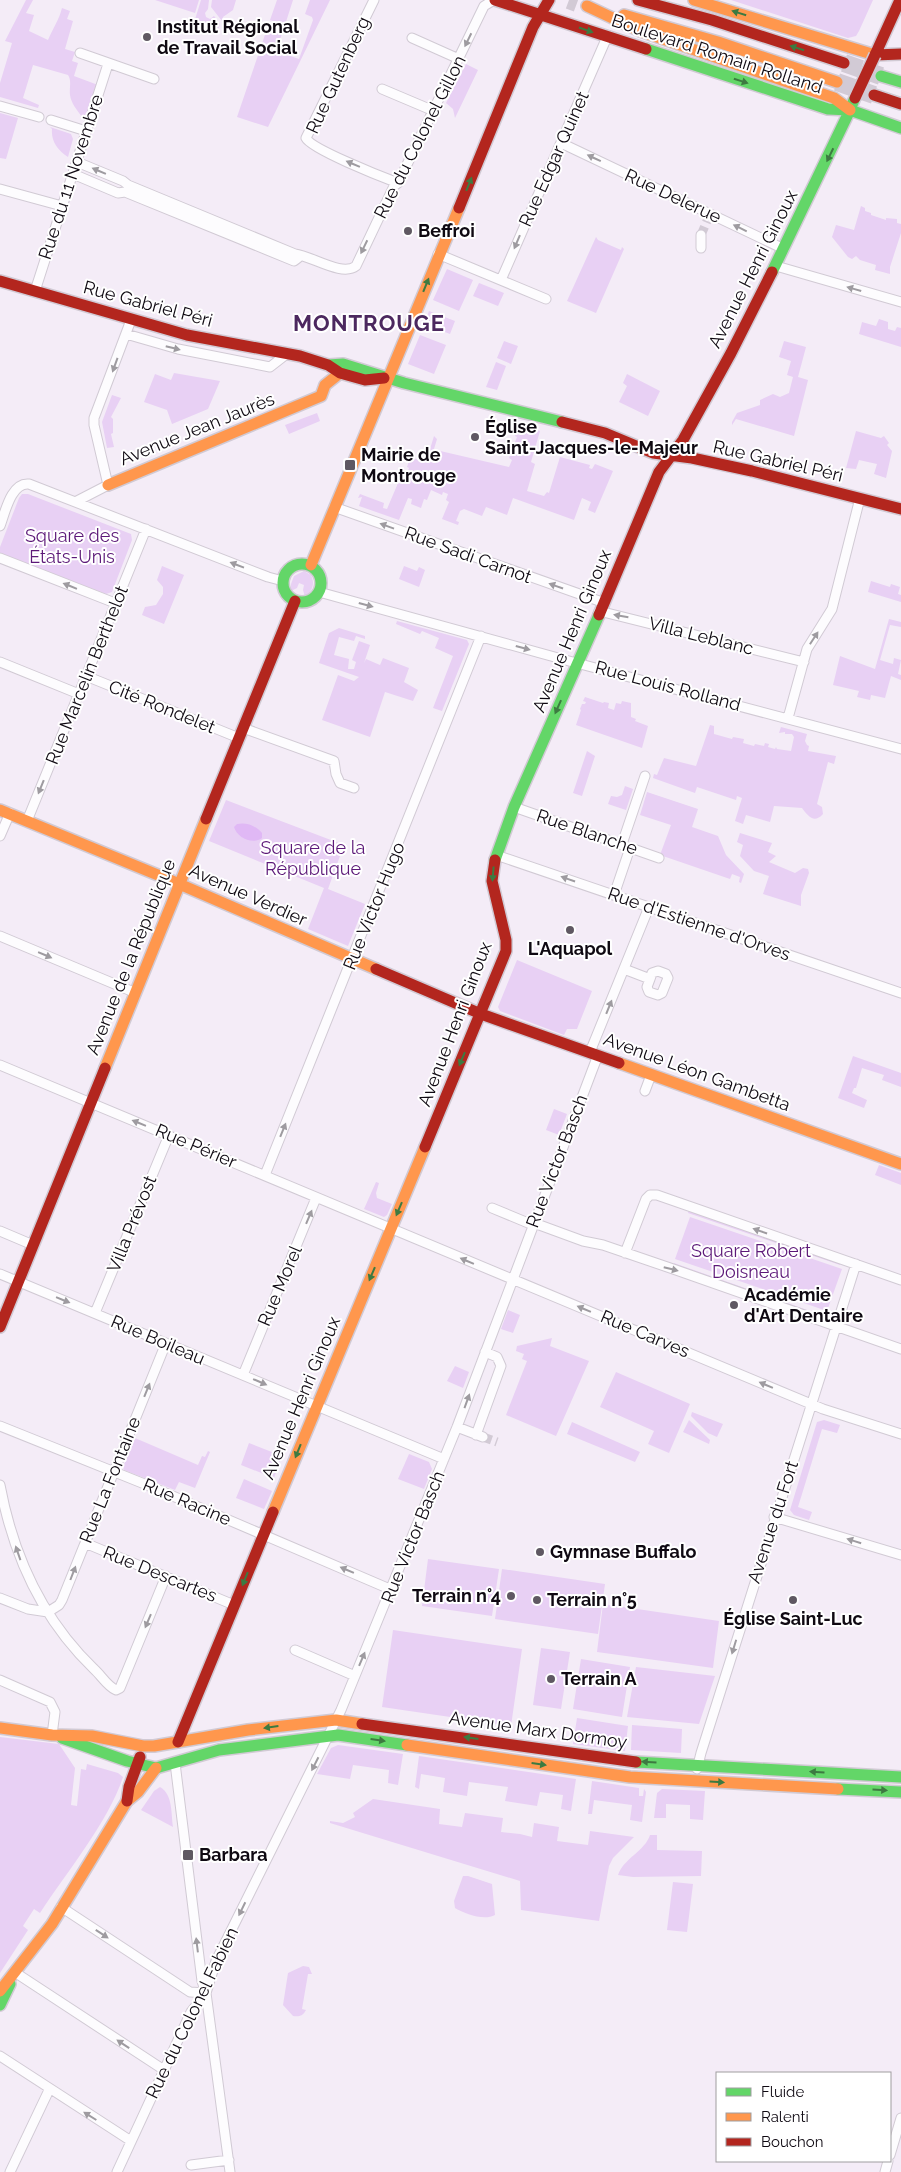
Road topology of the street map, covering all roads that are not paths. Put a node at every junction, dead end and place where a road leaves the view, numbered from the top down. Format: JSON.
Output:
{"nodes":[{"id":1,"x":374,"y":0,"type":"edge"},
{"id":2,"x":495,"y":0,"type":"edge"},
{"id":3,"x":638,"y":0,"type":"edge"},
{"id":4,"x":694,"y":0,"type":"edge"},
{"id":5,"x":900,"y":0,"type":"edge"},
{"id":6,"x":544,"y":7,"type":"edge"},
{"id":7,"x":608,"y":37,"type":"junction"},
{"id":8,"x":412,"y":38,"type":"dead end"},
{"id":9,"x":80,"y":54,"type":"dead end"},
{"id":10,"x":901,"y":54,"type":"edge"},
{"id":11,"x":875,"y":55,"type":"junction"},
{"id":12,"x":459,"y":59,"type":"junction"},
{"id":13,"x":844,"y":63,"type":"tunnel mouth"},
{"id":14,"x":108,"y":64,"type":"junction"},
{"id":15,"x":881,"y":76,"type":"tunnel mouth"},
{"id":16,"x":154,"y":79,"type":"dead end"},
{"id":17,"x":837,"y":82,"type":"tunnel mouth"},
{"id":18,"x":901,"y":82,"type":"edge"},
{"id":19,"x":382,"y":89,"type":"dead end"},
{"id":20,"x":874,"y":95,"type":"tunnel mouth"},
{"id":21,"x":901,"y":104,"type":"edge"},
{"id":22,"x":0,"y":106,"type":"edge"},
{"id":23,"x":850,"y":110,"type":"junction"},
{"id":24,"x":434,"y":111,"type":"junction"},
{"id":25,"x":38,"y":117,"type":"dead end"},
{"id":26,"x":52,"y":120,"type":"dead end"},
{"id":27,"x":901,"y":128,"type":"edge"},
{"id":28,"x":86,"y":131,"type":"junction"},
{"id":29,"x":562,"y":144,"type":"junction"},
{"id":30,"x":77,"y":162,"type":"junction"},
{"id":31,"x":72,"y":174,"type":"junction"},
{"id":32,"x":398,"y":183,"type":"junction"},
{"id":33,"x":0,"y":189,"type":"edge"},
{"id":34,"x":127,"y":189,"type":"junction"},
{"id":35,"x":62,"y":206,"type":"junction"},
{"id":36,"x":701,"y":235,"type":"tunnel mouth"},
{"id":37,"x":701,"y":248,"type":"dead end"},
{"id":38,"x":784,"y":249,"type":"junction"},
{"id":39,"x":438,"y":254,"type":"junction"},
{"id":40,"x":776,"y":266,"type":"junction"},
{"id":41,"x":501,"y":280,"type":"junction"},
{"id":42,"x":0,"y":281,"type":"edge"},
{"id":43,"x":35,"y":291,"type":"junction"},
{"id":44,"x":546,"y":299,"type":"dead end"},
{"id":45,"x":901,"y":302,"type":"edge"},
{"id":46,"x":131,"y":320,"type":"junction"},
{"id":47,"x":126,"y":334,"type":"junction"},
{"id":48,"x":288,"y":353,"type":"junction"},
{"id":49,"x":326,"y":364,"type":"junction"},
{"id":50,"x":340,"y":373,"type":"junction"},
{"id":51,"x":387,"y":378,"type":"junction"},
{"id":52,"x":325,"y":385,"type":"junction"},
{"id":53,"x":671,"y":455,"type":"junction"},
{"id":54,"x":108,"y":485,"type":"junction"},
{"id":55,"x":860,"y":498,"type":"junction"},
{"id":56,"x":76,"y":501,"type":"junction"},
{"id":57,"x":334,"y":507,"type":"junction"},
{"id":58,"x":901,"y":509,"type":"edge"},
{"id":59,"x":0,"y":526,"type":"edge"},
{"id":60,"x":146,"y":529,"type":"junction"},
{"id":61,"x":0,"y":558,"type":"edge"},
{"id":62,"x":311,"y":565,"type":"junction"},
{"id":63,"x":283,"y":581,"type":"junction"},
{"id":64,"x":319,"y":592,"type":"junction"},
{"id":65,"x":295,"y":601,"type":"junction"},
{"id":66,"x":115,"y":604,"type":"junction"},
{"id":67,"x":601,"y":607,"type":"junction"},
{"id":68,"x":481,"y":636,"type":"junction"},
{"id":69,"x":0,"y":662,"type":"edge"},
{"id":70,"x":804,"y":662,"type":"junction"},
{"id":71,"x":579,"y":663,"type":"junction"},
{"id":72,"x":86,"y":676,"type":"junction"},
{"id":73,"x":79,"y":694,"type":"junction"},
{"id":74,"x":788,"y":718,"type":"junction"},
{"id":75,"x":241,"y":733,"type":"junction"},
{"id":76,"x":901,"y":749,"type":"edge"},
{"id":77,"x":645,"y":776,"type":"dead end"},
{"id":78,"x":354,"y":788,"type":"dead end"},
{"id":79,"x":514,"y":807,"type":"junction"},
{"id":80,"x":5,"y":812,"type":"edge"},
{"id":81,"x":27,"y":821,"type":"junction"},
{"id":82,"x":0,"y":836,"type":"edge"},
{"id":83,"x":626,"y":846,"type":"junction"},
{"id":84,"x":496,"y":855,"type":"junction"},
{"id":85,"x":659,"y":858,"type":"dead end"},
{"id":86,"x":179,"y":884,"type":"junction"},
{"id":87,"x":614,"y":895,"type":"junction"},
{"id":88,"x":649,"y":907,"type":"junction"},
{"id":89,"x":0,"y":936,"type":"edge"},
{"id":90,"x":352,"y":959,"type":"junction"},
{"id":91,"x":624,"y":969,"type":"junction"},
{"id":92,"x":650,"y":979,"type":"dead end"},
{"id":93,"x":136,"y":993,"type":"junction"},
{"id":94,"x":901,"y":993,"type":"edge"},
{"id":95,"x":481,"y":1014,"type":"junction"},
{"id":96,"x":594,"y":1053,"type":"junction"},
{"id":97,"x":0,"y":1065,"type":"edge"},
{"id":98,"x":651,"y":1075,"type":"junction"},
{"id":99,"x":645,"y":1091,"type":"dead end"},
{"id":100,"x":91,"y":1103,"type":"junction"},
{"id":101,"x":168,"y":1135,"type":"junction"},
{"id":102,"x":901,"y":1164,"type":"edge"},
{"id":103,"x":265,"y":1176,"type":"junction"},
{"id":104,"x":316,"y":1198,"type":"junction"},
{"id":105,"x":492,"y":1208,"type":"dead end"},
{"id":106,"x":533,"y":1224,"type":"junction"},
{"id":107,"x":391,"y":1229,"type":"junction"},
{"id":108,"x":0,"y":1231,"type":"edge"},
{"id":109,"x":33,"y":1245,"type":"junction"},
{"id":110,"x":625,"y":1253,"type":"junction"},
{"id":111,"x":856,"y":1264,"type":"junction"},
{"id":112,"x":0,"y":1274,"type":"edge"},
{"id":113,"x":512,"y":1279,"type":"junction"},
{"id":114,"x":901,"y":1280,"type":"edge"},
{"id":115,"x":18,"y":1282,"type":"junction"},
{"id":116,"x":95,"y":1313,"type":"junction"},
{"id":117,"x":837,"y":1326,"type":"junction"},
{"id":118,"x":0,"y":1327,"type":"edge"},
{"id":119,"x":166,"y":1343,"type":"junction"},
{"id":120,"x":901,"y":1349,"type":"edge"},
{"id":121,"x":485,"y":1352,"type":"junction"},
{"id":122,"x":243,"y":1375,"type":"junction"},
{"id":123,"x":811,"y":1404,"type":"junction"},
{"id":124,"x":316,"y":1406,"type":"junction"},
{"id":125,"x":0,"y":1426,"type":"edge"},
{"id":126,"x":457,"y":1427,"type":"junction"},
{"id":127,"x":901,"y":1434,"type":"edge"},
{"id":128,"x":444,"y":1459,"type":"junction"},
{"id":129,"x":113,"y":1471,"type":"junction"},
{"id":130,"x":0,"y":1485,"type":"edge"},
{"id":131,"x":774,"y":1517,"type":"junction"},
{"id":132,"x":263,"y":1534,"type":"junction"},
{"id":133,"x":85,"y":1543,"type":"junction"},
{"id":134,"x":901,"y":1555,"type":"edge"},
{"id":135,"x":166,"y":1576,"type":"junction"},
{"id":136,"x":392,"y":1590,"type":"junction"},
{"id":137,"x":0,"y":1598,"type":"edge"},
{"id":138,"x":234,"y":1605,"type":"junction"},
{"id":139,"x":48,"y":1612,"type":"junction"},
{"id":140,"x":296,"y":1650,"type":"dead end"},
{"id":141,"x":355,"y":1676,"type":"junction"},
{"id":142,"x":0,"y":1680,"type":"edge"},
{"id":143,"x":336,"y":1720,"type":"junction"},
{"id":144,"x":0,"y":1728,"type":"edge"},
{"id":145,"x":52,"y":1734,"type":"junction"},
{"id":146,"x":329,"y":1735,"type":"junction"},
{"id":147,"x":175,"y":1742,"type":"junction"},
{"id":148,"x":143,"y":1746,"type":"junction"},
{"id":149,"x":175,"y":1763,"type":"junction"},
{"id":150,"x":138,"y":1764,"type":"junction"},
{"id":151,"x":698,"y":1765,"type":"junction"},
{"id":152,"x":156,"y":1768,"type":"junction"},
{"id":153,"x":901,"y":1776,"type":"edge"},
{"id":154,"x":695,"y":1781,"type":"junction"},
{"id":155,"x":901,"y":1792,"type":"edge"},
{"id":156,"x":128,"y":1802,"type":"junction"},
{"id":157,"x":61,"y":1907,"type":"junction"},
{"id":158,"x":16,"y":1973,"type":"junction"},
{"id":159,"x":0,"y":1991,"type":"edge"},
{"id":160,"x":206,"y":1993,"type":"junction"},
{"id":161,"x":0,"y":2005,"type":"edge"},
{"id":162,"x":0,"y":2056,"type":"edge"},
{"id":163,"x":164,"y":2070,"type":"junction"},
{"id":164,"x":48,"y":2090,"type":"junction"},
{"id":165,"x":901,"y":2118,"type":"edge"},
{"id":166,"x":131,"y":2141,"type":"junction"},
{"id":167,"x":891,"y":2152,"type":"edge"},
{"id":168,"x":229,"y":2160,"type":"junction"},
{"id":169,"x":191,"y":2165,"type":"dead end"},
{"id":170,"x":10,"y":2172,"type":"edge"},
{"id":171,"x":117,"y":2172,"type":"edge"},
{"id":172,"x":230,"y":2172,"type":"edge"}],
"edges":[{"from":32,"to":1,"type":"street","name":"Rue Gutenberg","one_way":true},
{"from":2,"to":6,"type":"main road","name":"Boulevard Romain Rolland"},
{"from":2,"to":12,"type":"street","name":"Rue du Colonel Gillon","one_way":true},
{"from":13,"to":3,"type":"main road","one_way":true},
{"from":11,"to":4,"type":"main road","one_way":true},
{"from":5,"to":11,"type":"main road","name":"Avenue Henri Ginoux"},
{"from":6,"to":7,"type":"main road","name":"Boulevard Romain Rolland","one_way":true},
{"from":39,"to":6,"type":"main road","one_way":true},
{"from":7,"to":23,"type":"main road","name":"Boulevard Romain Rolland","one_way":true},
{"from":7,"to":29,"type":"street","name":"Rue Edgar Quinet"},
{"from":8,"to":12,"type":"street"},
{"from":9,"to":14,"type":"street"},
{"from":10,"to":11,"type":"main road"},
{"from":11,"to":23,"type":"main road","name":"Avenue Henri Ginoux","bridge":true},
{"from":12,"to":24,"type":"street","name":"Rue du Colonel Gillon"},
{"from":14,"to":16,"type":"street"},
{"from":14,"to":28,"type":"street","name":"Rue du 11 Novembre"},
{"from":15,"to":18,"type":"main road"},
{"from":17,"to":23,"type":"main road"},
{"from":19,"to":24,"type":"street"},
{"from":20,"to":21,"type":"main road"},
{"from":22,"to":25,"type":"street"},
{"from":23,"to":27,"type":"main road","name":"Boulevard Romain Rolland"},
{"from":23,"to":38,"type":"main road","name":"Avenue Henri Ginoux","one_way":true},
{"from":24,"to":32,"type":"street","name":"Rue du Colonel Gillon"},
{"from":26,"to":28,"type":"street"},
{"from":28,"to":30,"type":"street","name":"Rue du 11 Novembre"},
{"from":38,"to":29,"type":"street","name":"Rue Delerue","one_way":true},
{"from":29,"to":41,"type":"street","name":"Rue Edgar Quinet","one_way":true},
{"from":30,"to":31,"type":"street","name":"Rue du 11 Novembre"},
{"from":34,"to":30,"type":"street","one_way":true},
{"from":31,"to":34,"type":"street"},
{"from":31,"to":35,"type":"street","name":"Rue du 11 Novembre"},
{"from":32,"to":34,"type":"street","name":"Rue du Colonel Gillon","one_way":true},
{"from":33,"to":35,"type":"street"},
{"from":35,"to":43,"type":"street","name":"Rue du 11 Novembre"},
{"from":36,"to":37,"type":"street"},
{"from":38,"to":40,"type":"main road","name":"Avenue Henri Ginoux"},
{"from":39,"to":41,"type":"street"},
{"from":51,"to":39,"type":"main road","one_way":true},
{"from":45,"to":40,"type":"street","one_way":true},
{"from":40,"to":53,"type":"main road","name":"Avenue Henri Ginoux"},
{"from":41,"to":44,"type":"street"},
{"from":42,"to":43,"type":"main road","name":"Rue Gabriel Péri"},
{"from":43,"to":46,"type":"main road","name":"Rue Gabriel Péri"},
{"from":46,"to":47,"type":"street"},
{"from":46,"to":48,"type":"main road","name":"Rue Gabriel Péri"},
{"from":47,"to":48,"type":"street","name":"Rue Gabriel Péri","one_way":true},
{"from":47,"to":54,"type":"street","one_way":true},
{"from":48,"to":49,"type":"main road","name":"Rue Gabriel Péri"},
{"from":49,"to":50,"type":"main road","name":"Rue Gabriel Péri"},
{"from":49,"to":51,"type":"main road","name":"Rue Gabriel Péri"},
{"from":49,"to":52,"type":"main road"},
{"from":50,"to":51,"type":"main road","name":"Rue Gabriel Péri"},
{"from":50,"to":52,"type":"main road","name":"Avenue Jean Jaurès"},
{"from":51,"to":53,"type":"main road","name":"Rue Gabriel Péri"},
{"from":51,"to":57,"type":"main road"},
{"from":52,"to":54,"type":"main road","name":"Avenue Jean Jaurès"},
{"from":53,"to":55,"type":"main road","name":"Rue Gabriel Péri"},
{"from":53,"to":67,"type":"main road","name":"Avenue Henri Ginoux"},
{"from":54,"to":56,"type":"street","name":"Avenue Jean Jaurès"},
{"from":55,"to":58,"type":"main road","name":"Rue Gabriel Péri"},
{"from":70,"to":55,"type":"street","one_way":true},
{"from":56,"to":59,"type":"street"},
{"from":56,"to":60,"type":"street"},
{"from":57,"to":62,"type":"main road"},
{"from":67,"to":57,"type":"street","name":"Rue Sadi Carnot","one_way":true},
{"from":63,"to":60,"type":"street","one_way":true},
{"from":60,"to":66,"type":"street","name":"Rue Marcelin Berthelot"},
{"from":66,"to":61,"type":"street","one_way":true},
{"from":62,"to":63,"type":"main road"},
{"from":62,"to":64,"type":"main road"},
{"from":63,"to":65,"type":"main road"},
{"from":64,"to":65,"type":"main road"},
{"from":64,"to":68,"type":"street","name":"Rue Louis Rolland","one_way":true},
{"from":65,"to":75,"type":"main road","name":"Avenue de la République"},
{"from":66,"to":72,"type":"street","name":"Rue Marcelin Berthelot"},
{"from":70,"to":67,"type":"street","name":"Villa Leblanc","one_way":true},
{"from":67,"to":71,"type":"main road","name":"Avenue Henri Ginoux"},
{"from":68,"to":71,"type":"street","name":"Rue Louis Rolland","one_way":true},
{"from":68,"to":90,"type":"street","name":"Rue Victor Hugo"},
{"from":69,"to":73,"type":"street"},
{"from":70,"to":74,"type":"street"},
{"from":71,"to":74,"type":"street","name":"Rue Louis Rolland"},
{"from":71,"to":79,"type":"main road","name":"Avenue Henri Ginoux","one_way":true},
{"from":72,"to":73,"type":"street","name":"Rue Marcelin Berthelot"},
{"from":72,"to":75,"type":"street","name":"Cité Rondelet"},
{"from":73,"to":81,"type":"street","name":"Rue Marcelin Berthelot","one_way":true},
{"from":74,"to":76,"type":"street","name":"Rue Louis Rolland"},
{"from":75,"to":78,"type":"street","name":"Cité Rondelet"},
{"from":75,"to":86,"type":"main road","name":"Avenue de la République"},
{"from":77,"to":83,"type":"street"},
{"from":79,"to":83,"type":"street","name":"Rue Blanche"},
{"from":79,"to":84,"type":"main road","name":"Avenue Henri Ginoux"},
{"from":80,"to":81,"type":"main road","name":"Avenue Verdier"},
{"from":80,"to":82,"type":"street"},
{"from":81,"to":86,"type":"main road","name":"Avenue Verdier"},
{"from":83,"to":85,"type":"street","name":"Rue Blanche"},
{"from":83,"to":87,"type":"street"},
{"from":87,"to":84,"type":"street","name":"Rue d'Estienne d'Orves","one_way":true},
{"from":84,"to":95,"type":"main road","name":"Avenue Henri Ginoux","one_way":true},
{"from":86,"to":90,"type":"main road","name":"Avenue Verdier"},
{"from":86,"to":93,"type":"main road","name":"Avenue de la République"},
{"from":87,"to":88,"type":"street","name":"Rue d'Estienne d'Orves"},
{"from":88,"to":91,"type":"street","name":"Rue Victor Basch"},
{"from":88,"to":94,"type":"street","name":"Rue d'Estienne d'Orves"},
{"from":89,"to":93,"type":"street","one_way":true},
{"from":90,"to":95,"type":"main road","name":"Avenue Verdier"},
{"from":103,"to":90,"type":"street","name":"Rue Victor Hugo","one_way":true},
{"from":91,"to":92,"type":"street"},
{"from":96,"to":91,"type":"street","name":"Rue Victor Basch","one_way":true},
{"from":93,"to":100,"type":"main road","name":"Avenue de la République"},
{"from":95,"to":96,"type":"main road","name":"Avenue Léon Gambetta"},
{"from":95,"to":107,"type":"main road","name":"Avenue Henri Ginoux","one_way":true},
{"from":96,"to":98,"type":"main road","name":"Avenue Léon Gambetta"},
{"from":96,"to":106,"type":"street","name":"Rue Victor Basch"},
{"from":97,"to":100,"type":"street","name":"Rue Périer"},
{"from":98,"to":99,"type":"street"},
{"from":98,"to":102,"type":"main road","name":"Avenue Léon Gambetta"},
{"from":101,"to":100,"type":"street","name":"Rue Périer","one_way":true},
{"from":100,"to":109,"type":"main road","name":"Avenue de la République"},
{"from":101,"to":103,"type":"street","name":"Rue Périer"},
{"from":101,"to":116,"type":"street","name":"Villa Prévost"},
{"from":103,"to":104,"type":"street","name":"Rue Périer"},
{"from":104,"to":107,"type":"street","name":"Rue Périer"},
{"from":122,"to":104,"type":"street","name":"Rue Morel","one_way":true},
{"from":105,"to":106,"type":"street"},
{"from":106,"to":110,"type":"street"},
{"from":106,"to":113,"type":"street","name":"Rue Victor Basch"},
{"from":113,"to":107,"type":"street","name":"Rue Carves","one_way":true},
{"from":107,"to":124,"type":"main road","name":"Avenue Henri Ginoux","one_way":true},
{"from":108,"to":109,"type":"street"},
{"from":109,"to":115,"type":"main road","name":"Avenue de la République"},
{"from":111,"to":110,"type":"street","one_way":true},
{"from":110,"to":117,"type":"street","one_way":true},
{"from":111,"to":114,"type":"street"},
{"from":111,"to":117,"type":"street","name":"Avenue du Fort"},
{"from":112,"to":115,"type":"street","name":"Rue Boileau"},
{"from":113,"to":121,"type":"street","name":"Rue Victor Basch"},
{"from":123,"to":113,"type":"street","name":"Rue Carves","one_way":true},
{"from":115,"to":116,"type":"street","name":"Rue Boileau","one_way":true},
{"from":115,"to":118,"type":"main road","name":"Avenue de la République"},
{"from":116,"to":119,"type":"street","name":"Rue Boileau"},
{"from":117,"to":120,"type":"street"},
{"from":117,"to":123,"type":"street","name":"Avenue du Fort"},
{"from":119,"to":122,"type":"street","name":"Rue Boileau"},
{"from":129,"to":119,"type":"street","name":"Rue La Fontaine","one_way":true},
{"from":126,"to":121,"type":"street","name":"Rue Victor Basch","one_way":true},
{"from":121,"to":126,"type":"street"},
{"from":122,"to":124,"type":"street","name":"Rue Boileau","one_way":true},
{"from":123,"to":127,"type":"street","name":"Rue Carves"},
{"from":123,"to":131,"type":"street","name":"Avenue du Fort"},
{"from":124,"to":128,"type":"street","name":"Rue Boileau"},
{"from":124,"to":132,"type":"main road","name":"Avenue Henri Ginoux","one_way":true},
{"from":125,"to":129,"type":"street","name":"Rue Racine"},
{"from":126,"to":128,"type":"street","name":"Rue Victor Basch"},
{"from":128,"to":136,"type":"street","name":"Rue Victor Basch"},
{"from":129,"to":132,"type":"street","name":"Rue Racine"},
{"from":129,"to":133,"type":"street","name":"Rue La Fontaine"},
{"from":139,"to":130,"type":"street","one_way":true},
{"from":134,"to":131,"type":"street","one_way":true},
{"from":131,"to":151,"type":"street","name":"Avenue du Fort","one_way":true},
{"from":136,"to":132,"type":"street","name":"Rue Racine","one_way":true},
{"from":132,"to":138,"type":"main road","name":"Avenue Henri Ginoux","one_way":true},
{"from":133,"to":135,"type":"street","name":"Rue Descartes"},
{"from":139,"to":133,"type":"street","name":"Rue La Fontaine","one_way":true},
{"from":135,"to":138,"type":"street","name":"Rue Descartes"},
{"from":135,"to":139,"type":"street","one_way":true},
{"from":141,"to":136,"type":"street","name":"Rue Victor Basch","one_way":true},
{"from":137,"to":139,"type":"street"},
{"from":138,"to":147,"type":"main road","name":"Avenue Henri Ginoux"},
{"from":140,"to":141,"type":"street"},
{"from":141,"to":143,"type":"street","name":"Rue Victor Basch"},
{"from":142,"to":145,"type":"street"},
{"from":143,"to":146,"type":"street","name":"Rue du Colonel Fabien"},
{"from":143,"to":147,"type":"main road","name":"Avenue Marx Dormoy","one_way":true},
{"from":151,"to":143,"type":"main road","name":"Avenue Marx Dormoy","one_way":true},
{"from":144,"to":145,"type":"main road"},
{"from":145,"to":148,"type":"main road"},
{"from":145,"to":150,"type":"main road"},
{"from":146,"to":149,"type":"main road","name":"Avenue Marx Dormoy"},
{"from":146,"to":154,"type":"main road","name":"Avenue Marx Dormoy","one_way":true},
{"from":146,"to":160,"type":"street","name":"Rue du Colonel Fabien","one_way":true},
{"from":147,"to":148,"type":"main road","name":"Avenue Marx Dormoy"},
{"from":147,"to":149,"type":"main road"},
{"from":148,"to":150,"type":"main road"},
{"from":149,"to":152,"type":"main road","name":"Avenue Marx Dormoy"},
{"from":160,"to":149,"type":"street","one_way":true},
{"from":150,"to":152,"type":"main road"},
{"from":150,"to":156,"type":"main road"},
{"from":153,"to":151,"type":"main road","name":"Avenue Marx Dormoy","one_way":true},
{"from":151,"to":154,"type":"street","name":"Avenue du Fort"},
{"from":152,"to":156,"type":"main road"},
{"from":154,"to":155,"type":"main road","name":"Avenue Marx Dormoy","one_way":true},
{"from":156,"to":157,"type":"main road"},
{"from":157,"to":158,"type":"main road"},
{"from":157,"to":160,"type":"street","one_way":true},
{"from":158,"to":159,"type":"main road"},
{"from":158,"to":161,"type":"main road"},
{"from":163,"to":158,"type":"street","one_way":true},
{"from":160,"to":163,"type":"street","name":"Rue du Colonel Fabien"},
{"from":160,"to":168,"type":"street"},
{"from":162,"to":164,"type":"street"},
{"from":163,"to":166,"type":"street","name":"Rue du Colonel Fabien"},
{"from":166,"to":164,"type":"street","one_way":true},
{"from":164,"to":170,"type":"street"},
{"from":165,"to":167,"type":"street"},
{"from":166,"to":171,"type":"street","name":"Rue du Colonel Fabien"},
{"from":168,"to":169,"type":"street"},
{"from":168,"to":172,"type":"street"}]}
